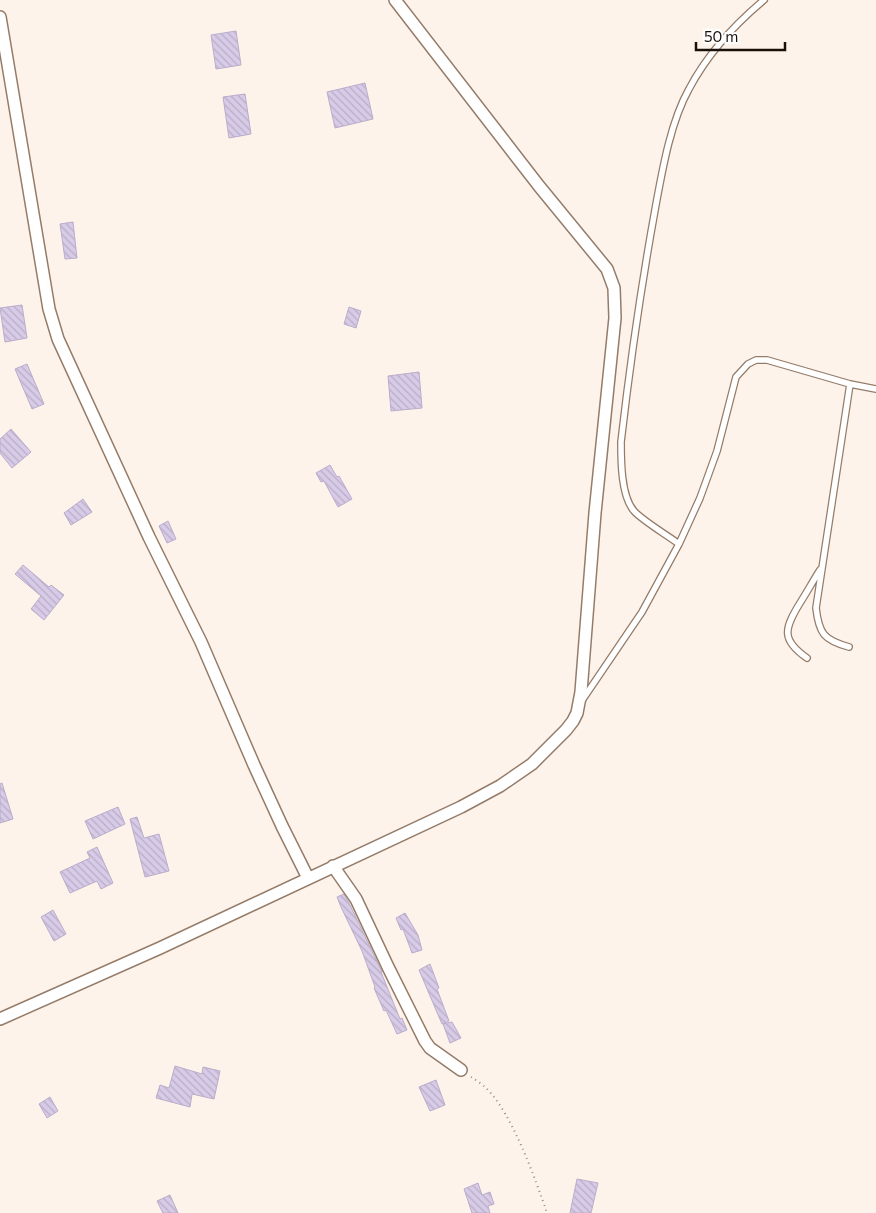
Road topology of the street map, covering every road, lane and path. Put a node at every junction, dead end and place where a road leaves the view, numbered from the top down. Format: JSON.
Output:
{"nodes":[{"id":1,"x":395,"y":0,"type":"edge"},
{"id":2,"x":764,"y":0,"type":"edge"},
{"id":3,"x":0,"y":17,"type":"edge"},
{"id":4,"x":850,"y":384,"type":"junction"},
{"id":5,"x":876,"y":389,"type":"edge"},
{"id":6,"x":679,"y":544,"type":"junction"},
{"id":7,"x":822,"y":568,"type":"junction"},
{"id":8,"x":849,"y":647,"type":"dead end"},
{"id":9,"x":808,"y":658,"type":"dead end"},
{"id":10,"x":579,"y":705,"type":"junction"},
{"id":11,"x":333,"y":866,"type":"junction"},
{"id":12,"x":308,"y":878,"type":"junction"},
{"id":13,"x":0,"y":1020,"type":"edge"},
{"id":14,"x":460,"y":1070,"type":"joint"},
{"id":15,"x":547,"y":1213,"type":"edge"}],
"edges":[{"from":1,"to":10,"type":"street"},
{"from":2,"to":6,"type":"lane"},
{"from":3,"to":12,"type":"street"},
{"from":4,"to":5,"type":"lane"},
{"from":4,"to":6,"type":"lane"},
{"from":4,"to":7,"type":"lane"},
{"from":6,"to":10,"type":"lane"},
{"from":7,"to":8,"type":"lane"},
{"from":7,"to":9,"type":"lane"},
{"from":10,"to":11,"type":"street"},
{"from":11,"to":12,"type":"street"},
{"from":11,"to":14,"type":"street"},
{"from":12,"to":13,"type":"street"},
{"from":14,"to":15,"type":"path"}]}
